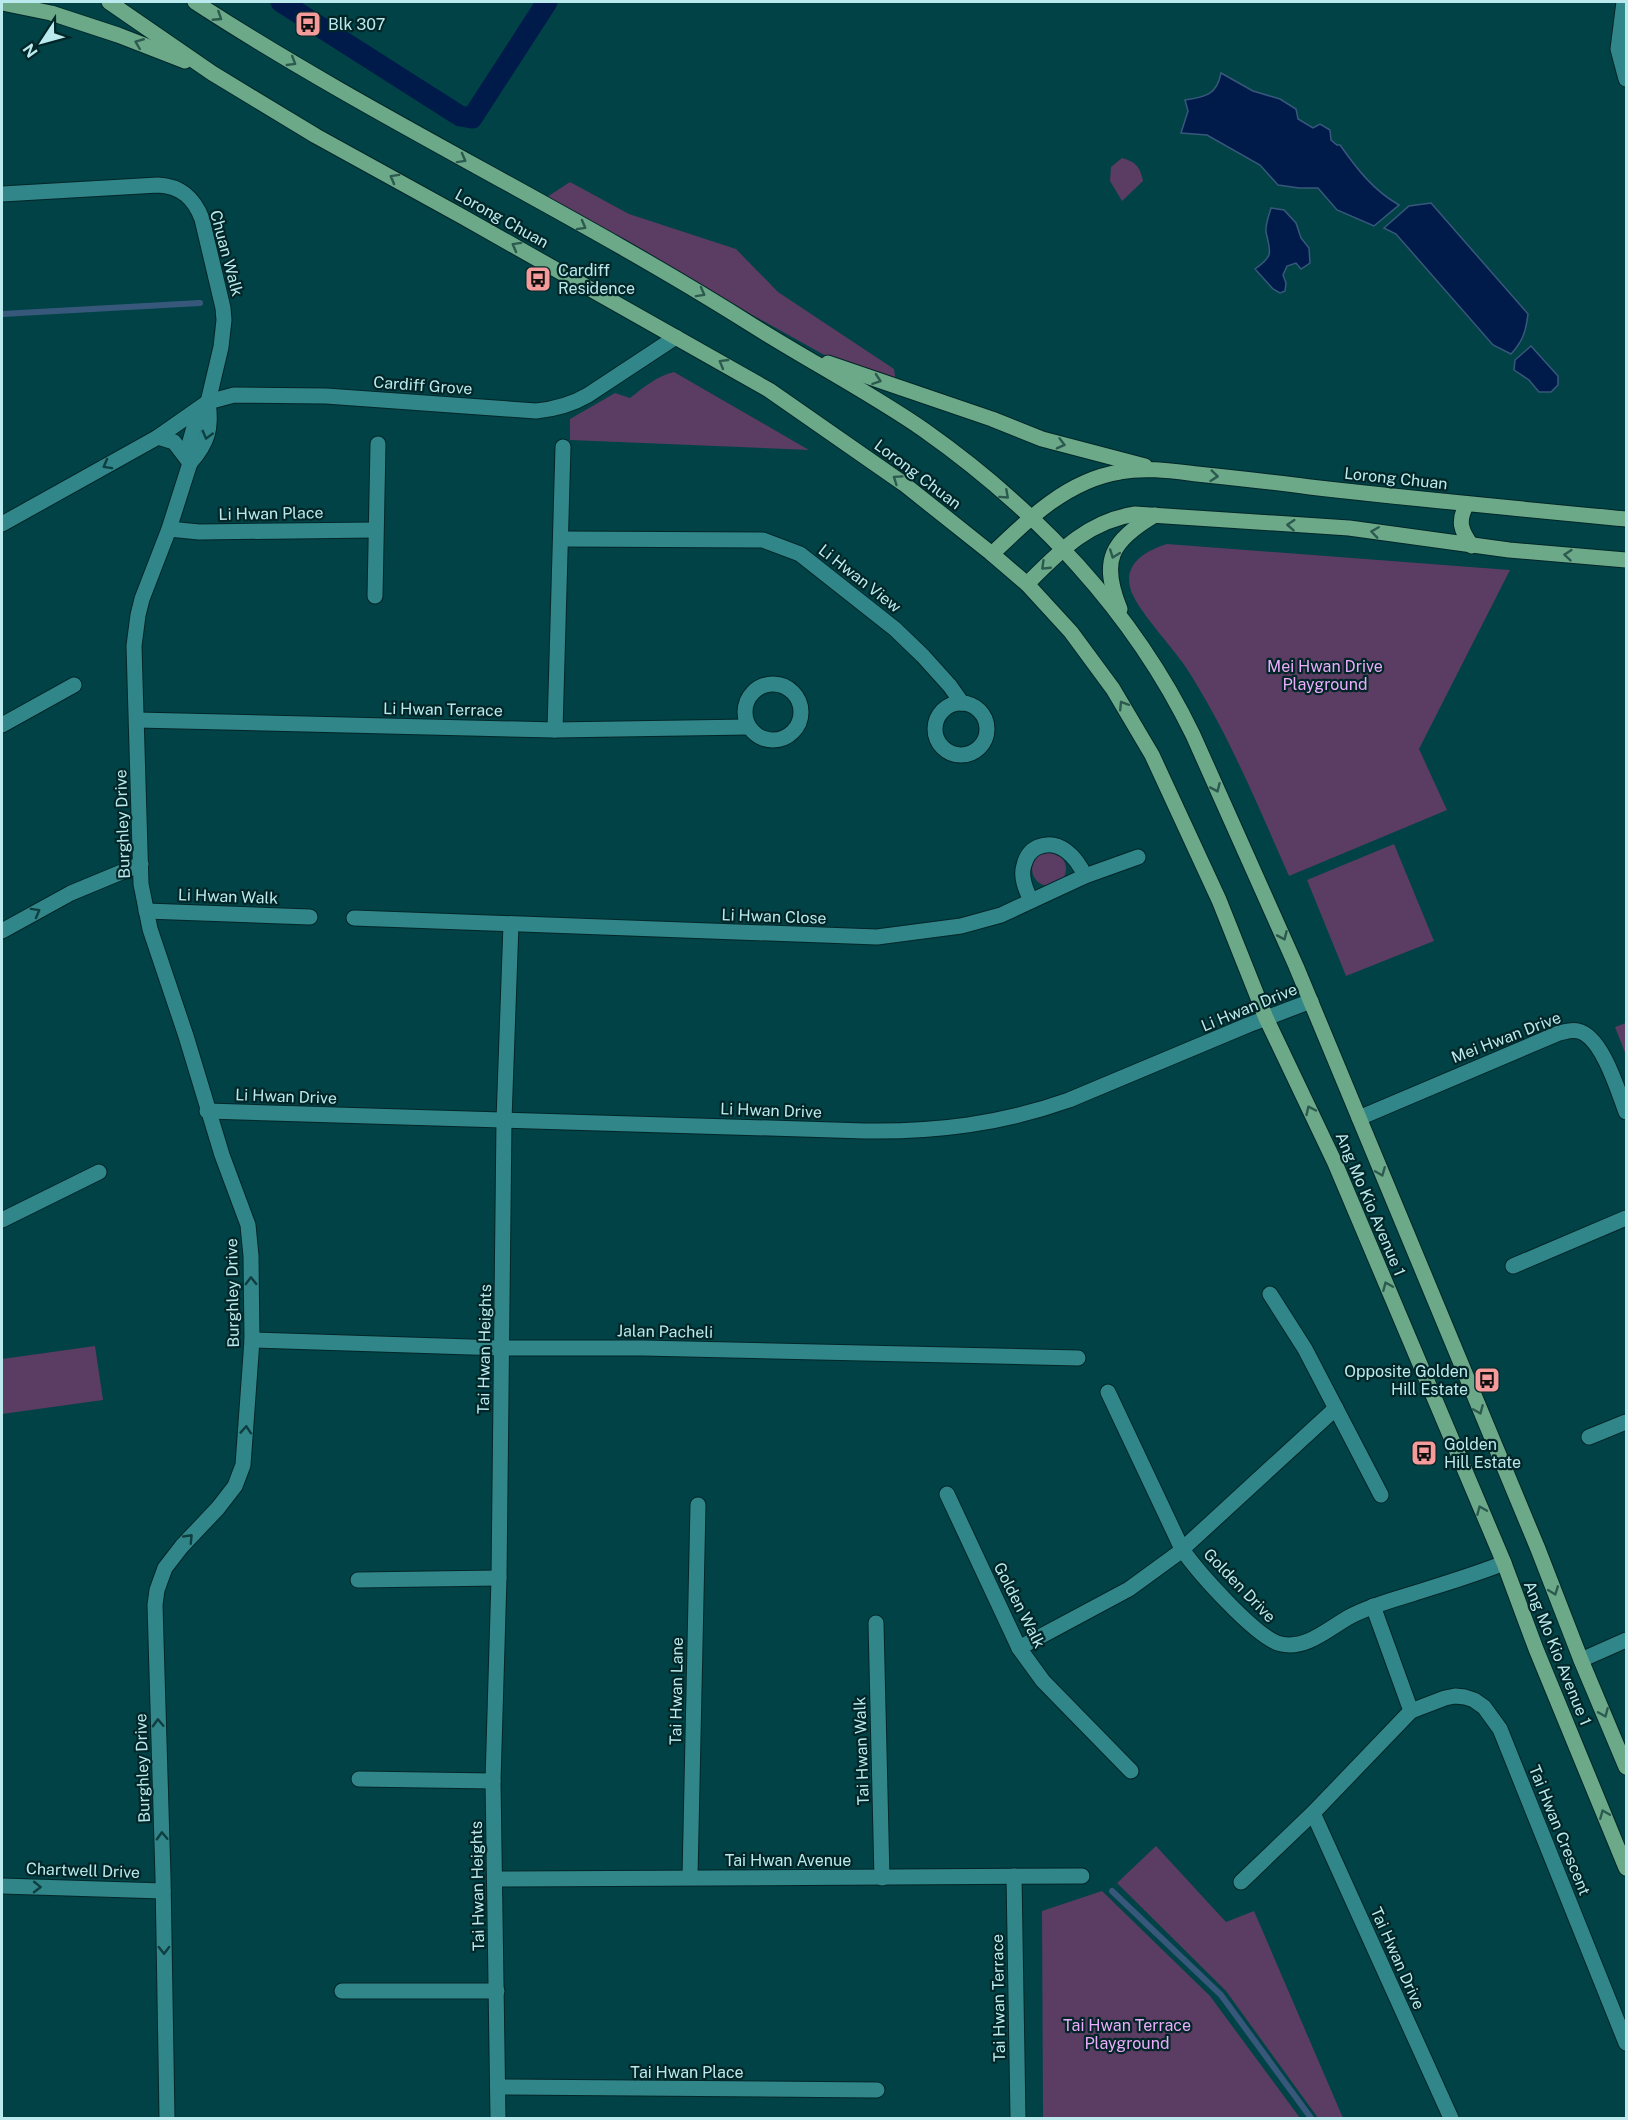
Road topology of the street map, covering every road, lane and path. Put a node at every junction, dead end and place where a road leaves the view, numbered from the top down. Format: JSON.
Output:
{"nodes":[{"id":1,"x":109,"y":2,"type":"edge"},
{"id":2,"x":195,"y":2,"type":"edge"},
{"id":3,"x":1624,"y":2,"type":"edge"},
{"id":4,"x":2,"y":3,"type":"edge"},
{"id":5,"x":212,"y":73,"type":"junction"},
{"id":6,"x":1626,"y":80,"type":"edge"},
{"id":7,"x":2,"y":194,"type":"edge"},
{"id":8,"x":676,"y":337,"type":"junction"},
{"id":9,"x":801,"y":354,"type":"junction"},
{"id":10,"x":208,"y":402,"type":"junction"},
{"id":11,"x":158,"y":436,"type":"junction"},
{"id":12,"x":378,"y":444,"type":"dead end"},
{"id":13,"x":564,"y":447,"type":"dead end"},
{"id":14,"x":190,"y":463,"type":"junction"},
{"id":15,"x":1156,"y":470,"type":"junction"},
{"id":16,"x":1467,"y":504,"type":"junction"},
{"id":17,"x":1155,"y":515,"type":"junction"},
{"id":18,"x":1030,"y":517,"type":"junction"},
{"id":19,"x":1626,"y":519,"type":"edge"},
{"id":20,"x":2,"y":524,"type":"edge"},
{"id":21,"x":169,"y":529,"type":"junction"},
{"id":22,"x":375,"y":530,"type":"junction"},
{"id":23,"x":561,"y":539,"type":"junction"},
{"id":24,"x":1472,"y":546,"type":"junction"},
{"id":25,"x":1063,"y":548,"type":"junction"},
{"id":26,"x":992,"y":554,"type":"junction"},
{"id":27,"x":1626,"y":560,"type":"edge"},
{"id":28,"x":1027,"y":584,"type":"junction"},
{"id":29,"x":375,"y":596,"type":"dead end"},
{"id":30,"x":1127,"y":625,"type":"junction"},
{"id":31,"x":74,"y":686,"type":"dead end"},
{"id":32,"x":962,"y":704,"type":"dead end"},
{"id":33,"x":137,"y":720,"type":"junction"},
{"id":34,"x":2,"y":725,"type":"edge"},
{"id":35,"x":748,"y":727,"type":"dead end"},
{"id":36,"x":555,"y":730,"type":"junction"},
{"id":37,"x":1138,"y":857,"type":"dead end"},
{"id":38,"x":141,"y":864,"type":"junction"},
{"id":39,"x":1085,"y":876,"type":"junction"},
{"id":40,"x":1030,"y":901,"type":"junction"},
{"id":41,"x":146,"y":911,"type":"junction"},
{"id":42,"x":310,"y":917,"type":"dead end"},
{"id":43,"x":354,"y":918,"type":"dead end"},
{"id":44,"x":511,"y":924,"type":"junction"},
{"id":45,"x":2,"y":931,"type":"edge"},
{"id":46,"x":1311,"y":1001,"type":"junction"},
{"id":47,"x":1266,"y":1018,"type":"junction"},
{"id":48,"x":207,"y":1111,"type":"junction"},
{"id":49,"x":1626,"y":1112,"type":"edge"},
{"id":50,"x":1359,"y":1118,"type":"junction"},
{"id":51,"x":504,"y":1120,"type":"junction"},
{"id":52,"x":99,"y":1172,"type":"dead end"},
{"id":53,"x":1626,"y":1218,"type":"edge"},
{"id":54,"x":2,"y":1220,"type":"edge"},
{"id":55,"x":1513,"y":1266,"type":"dead end"},
{"id":56,"x":1270,"y":1294,"type":"dead end"},
{"id":57,"x":252,"y":1340,"type":"junction"},
{"id":58,"x":502,"y":1348,"type":"junction"},
{"id":59,"x":1078,"y":1358,"type":"dead end"},
{"id":60,"x":1108,"y":1392,"type":"dead end"},
{"id":61,"x":1336,"y":1408,"type":"junction"},
{"id":62,"x":1626,"y":1422,"type":"edge"},
{"id":63,"x":1589,"y":1437,"type":"dead end"},
{"id":64,"x":947,"y":1494,"type":"dead end"},
{"id":65,"x":1381,"y":1496,"type":"dead end"},
{"id":66,"x":698,"y":1505,"type":"dead end"},
{"id":67,"x":1182,"y":1549,"type":"junction"},
{"id":68,"x":1504,"y":1563,"type":"junction"},
{"id":69,"x":499,"y":1578,"type":"junction"},
{"id":70,"x":358,"y":1580,"type":"dead end"},
{"id":71,"x":1373,"y":1606,"type":"junction"},
{"id":72,"x":876,"y":1623,"type":"dead end"},
{"id":73,"x":1626,"y":1640,"type":"edge"},
{"id":74,"x":1020,"y":1648,"type":"junction"},
{"id":75,"x":1581,"y":1660,"type":"junction"},
{"id":76,"x":1412,"y":1711,"type":"junction"},
{"id":77,"x":1626,"y":1767,"type":"edge"},
{"id":78,"x":1131,"y":1771,"type":"dead end"},
{"id":79,"x":359,"y":1779,"type":"dead end"},
{"id":80,"x":493,"y":1780,"type":"junction"},
{"id":81,"x":1313,"y":1813,"type":"junction"},
{"id":82,"x":1626,"y":1868,"type":"edge"},
{"id":83,"x":1014,"y":1876,"type":"junction"},
{"id":84,"x":1082,"y":1876,"type":"dead end"},
{"id":85,"x":690,"y":1877,"type":"junction"},
{"id":86,"x":882,"y":1878,"type":"junction"},
{"id":87,"x":495,"y":1879,"type":"junction"},
{"id":88,"x":1241,"y":1882,"type":"dead end"},
{"id":89,"x":2,"y":1886,"type":"edge"},
{"id":90,"x":163,"y":1891,"type":"junction"},
{"id":91,"x":342,"y":1991,"type":"dead end"},
{"id":92,"x":497,"y":1991,"type":"junction"},
{"id":93,"x":1626,"y":2043,"type":"edge"},
{"id":94,"x":498,"y":2087,"type":"junction"},
{"id":95,"x":877,"y":2090,"type":"dead end"},
{"id":96,"x":166,"y":2118,"type":"edge"},
{"id":97,"x":498,"y":2118,"type":"edge"},
{"id":98,"x":1018,"y":2118,"type":"edge"},
{"id":99,"x":1451,"y":2118,"type":"edge"}],
"edges":[{"from":1,"to":5,"type":"main road","name":"Lorong Chuan"},
{"from":2,"to":9,"type":"main road","name":"Lorong Chuan","one_way":true},
{"from":3,"to":6,"type":"street"},
{"from":5,"to":4,"type":"main road","one_way":true},
{"from":8,"to":5,"type":"main road","name":"Lorong Chuan","one_way":true},
{"from":7,"to":10,"type":"street","name":"Chuan Walk"},
{"from":8,"to":10,"type":"street","name":"Cardiff Grove"},
{"from":26,"to":8,"type":"main road","name":"Lorong Chuan","one_way":true},
{"from":9,"to":15,"type":"main road","one_way":true},
{"from":9,"to":18,"type":"main road","name":"Lorong Chuan","one_way":true},
{"from":10,"to":11,"type":"street","name":"Cardiff Grove"},
{"from":10,"to":14,"type":"street","name":"Burghley Drive"},
{"from":11,"to":14,"type":"street"},
{"from":11,"to":20,"type":"street","name":"Cardiff Grove","one_way":true},
{"from":12,"to":22,"type":"street"},
{"from":13,"to":23,"type":"street"},
{"from":14,"to":21,"type":"street","name":"Burghley Drive"},
{"from":15,"to":16,"type":"main road","name":"Lorong Chuan","one_way":true},
{"from":15,"to":18,"type":"main road","name":"Lorong Chuan"},
{"from":16,"to":19,"type":"main road","name":"Lorong Chuan"},
{"from":16,"to":24,"type":"main road"},
{"from":24,"to":17,"type":"main road","one_way":true},
{"from":17,"to":25,"type":"main road"},
{"from":17,"to":30,"type":"main road","one_way":true},
{"from":18,"to":25,"type":"main road","name":"Lorong Chuan"},
{"from":18,"to":26,"type":"main road","name":"Lorong Chuan"},
{"from":21,"to":22,"type":"street","name":"Li Hwan Place"},
{"from":21,"to":33,"type":"street","name":"Burghley Drive"},
{"from":22,"to":29,"type":"street"},
{"from":23,"to":32,"type":"street","name":"Li Hwan View"},
{"from":23,"to":36,"type":"street"},
{"from":27,"to":24,"type":"main road","one_way":true},
{"from":25,"to":28,"type":"main road","one_way":true},
{"from":25,"to":30,"type":"main road","name":"Ang Mo Kio Avenue 1"},
{"from":26,"to":28,"type":"main road","name":"Lorong Chuan"},
{"from":47,"to":28,"type":"main road","name":"Ang Mo Kio Avenue 1","one_way":true},
{"from":30,"to":46,"type":"main road","name":"Ang Mo Kio Avenue 1","one_way":true},
{"from":31,"to":34,"type":"street"},
{"from":33,"to":36,"type":"street","name":"Li Hwan Terrace"},
{"from":33,"to":38,"type":"street","name":"Burghley Drive"},
{"from":35,"to":36,"type":"street","name":"Li Hwan Terrace"},
{"from":37,"to":39,"type":"street","name":"Li Hwan Close"},
{"from":38,"to":41,"type":"street","name":"Burghley Drive"},
{"from":45,"to":38,"type":"street","one_way":true},
{"from":39,"to":40,"type":"street","name":"Li Hwan Close"},
{"from":39,"to":40,"type":"street"},
{"from":40,"to":44,"type":"street","name":"Li Hwan Close"},
{"from":41,"to":42,"type":"street","name":"Li Hwan Walk"},
{"from":41,"to":48,"type":"street","name":"Burghley Drive"},
{"from":43,"to":44,"type":"street","name":"Li Hwan Close"},
{"from":44,"to":51,"type":"street"},
{"from":46,"to":47,"type":"street","name":"Li Hwan Drive"},
{"from":46,"to":50,"type":"main road","name":"Ang Mo Kio Avenue 1"},
{"from":47,"to":51,"type":"street","name":"Li Hwan Drive"},
{"from":68,"to":47,"type":"main road","name":"Ang Mo Kio Avenue 1","one_way":true},
{"from":48,"to":51,"type":"street","name":"Li Hwan Drive"},
{"from":57,"to":48,"type":"street","name":"Burghley Drive","one_way":true},
{"from":49,"to":50,"type":"street","name":"Mei Hwan Drive"},
{"from":50,"to":75,"type":"main road","name":"Ang Mo Kio Avenue 1","one_way":true},
{"from":51,"to":58,"type":"street","name":"Tai Hwan Heights"},
{"from":52,"to":54,"type":"street"},
{"from":53,"to":55,"type":"street"},
{"from":56,"to":61,"type":"street"},
{"from":57,"to":58,"type":"street","name":"Jalan Pacheli"},
{"from":90,"to":57,"type":"street","name":"Burghley Drive","one_way":true},
{"from":58,"to":59,"type":"street","name":"Jalan Pacheli"},
{"from":58,"to":69,"type":"street","name":"Tai Hwan Heights"},
{"from":60,"to":67,"type":"street","name":"Golden Drive"},
{"from":61,"to":65,"type":"street"},
{"from":61,"to":67,"type":"street","name":"Golden Drive"},
{"from":62,"to":63,"type":"street"},
{"from":64,"to":74,"type":"street","name":"Golden Walk"},
{"from":66,"to":85,"type":"street","name":"Tai Hwan Lane"},
{"from":67,"to":71,"type":"street","name":"Golden Drive"},
{"from":67,"to":74,"type":"street","name":"Golden Drive"},
{"from":68,"to":71,"type":"street"},
{"from":82,"to":68,"type":"main road","name":"Ang Mo Kio Avenue 1","one_way":true},
{"from":69,"to":70,"type":"street"},
{"from":69,"to":80,"type":"street","name":"Tai Hwan Heights"},
{"from":71,"to":76,"type":"street"},
{"from":72,"to":86,"type":"street","name":"Tai Hwan Walk"},
{"from":73,"to":75,"type":"street"},
{"from":74,"to":78,"type":"street","name":"Golden Walk"},
{"from":75,"to":77,"type":"main road","name":"Ang Mo Kio Avenue 1","one_way":true},
{"from":76,"to":81,"type":"street","name":"Tai Hwan Crescent"},
{"from":76,"to":93,"type":"street","name":"Tai Hwan Crescent"},
{"from":79,"to":80,"type":"street"},
{"from":80,"to":87,"type":"street","name":"Tai Hwan Heights"},
{"from":81,"to":88,"type":"street","name":"Tai Hwan Crescent"},
{"from":81,"to":99,"type":"street","name":"Tai Hwan Drive"},
{"from":83,"to":84,"type":"street","name":"Tai Hwan Avenue"},
{"from":83,"to":86,"type":"street","name":"Tai Hwan Avenue"},
{"from":83,"to":98,"type":"street","name":"Tai Hwan Terrace"},
{"from":85,"to":86,"type":"street","name":"Tai Hwan Avenue"},
{"from":85,"to":87,"type":"street","name":"Tai Hwan Avenue"},
{"from":87,"to":92,"type":"street","name":"Tai Hwan Heights"},
{"from":89,"to":90,"type":"street","name":"Chartwell Drive","one_way":true},
{"from":90,"to":96,"type":"street","name":"Burghley Drive","one_way":true},
{"from":91,"to":92,"type":"street"},
{"from":92,"to":94,"type":"street","name":"Tai Hwan Heights"},
{"from":94,"to":95,"type":"street","name":"Tai Hwan Place"},
{"from":94,"to":97,"type":"street","name":"Tai Hwan Heights"}]}
